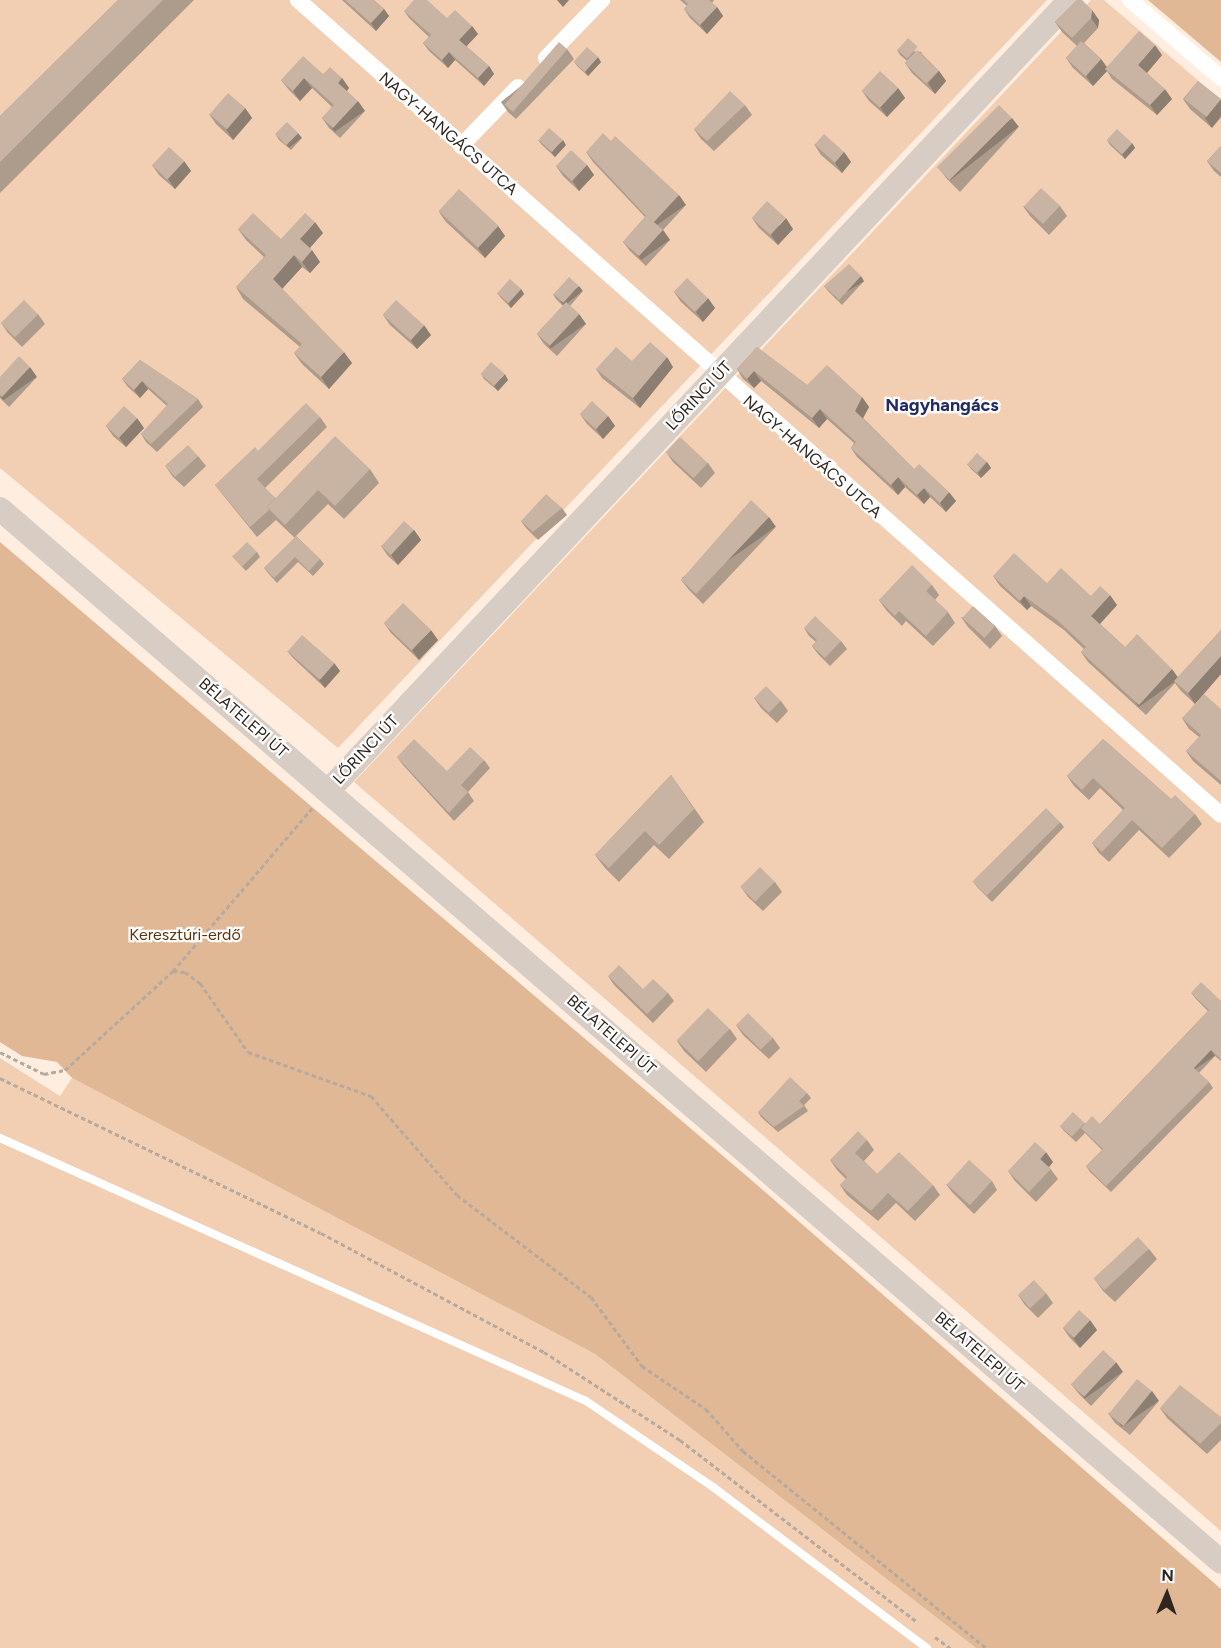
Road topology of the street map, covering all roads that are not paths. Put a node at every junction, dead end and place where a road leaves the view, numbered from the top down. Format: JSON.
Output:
{"nodes":[{"id":1,"x":298,"y":0,"type":"edge"},
{"id":2,"x":602,"y":0,"type":"edge"},
{"id":3,"x":1070,"y":0,"type":"edge"},
{"id":4,"x":1130,"y":0,"type":"edge"},
{"id":5,"x":1221,"y":78,"type":"edge"},
{"id":6,"x":461,"y":146,"type":"junction"},
{"id":7,"x":718,"y":375,"type":"junction"},
{"id":8,"x":0,"y":509,"type":"edge"},
{"id":9,"x":328,"y":791,"type":"junction"},
{"id":10,"x":1221,"y":814,"type":"edge"},
{"id":11,"x":0,"y":1138,"type":"edge"},
{"id":12,"x":1221,"y":1562,"type":"edge"},
{"id":13,"x":927,"y":1648,"type":"edge"}],
"edges":[{"from":1,"to":6,"type":"street","name":"NAGY-HANGÁCS UTCA"},
{"from":2,"to":6,"type":"street"},
{"from":3,"to":7,"type":"main road","name":"LŐRINCI ÚT"},
{"from":4,"to":5,"type":"street"},
{"from":6,"to":7,"type":"street","name":"NAGY-HANGÁCS UTCA"},
{"from":7,"to":9,"type":"main road","name":"LŐRINCI ÚT"},
{"from":7,"to":10,"type":"street","name":"NAGY-HANGÁCS UTCA"},
{"from":8,"to":9,"type":"main road","name":"BÉLATELEPI ÚT"},
{"from":9,"to":12,"type":"main road","name":"BÉLATELEPI ÚT"},
{"from":11,"to":13,"type":"lane"}]}
